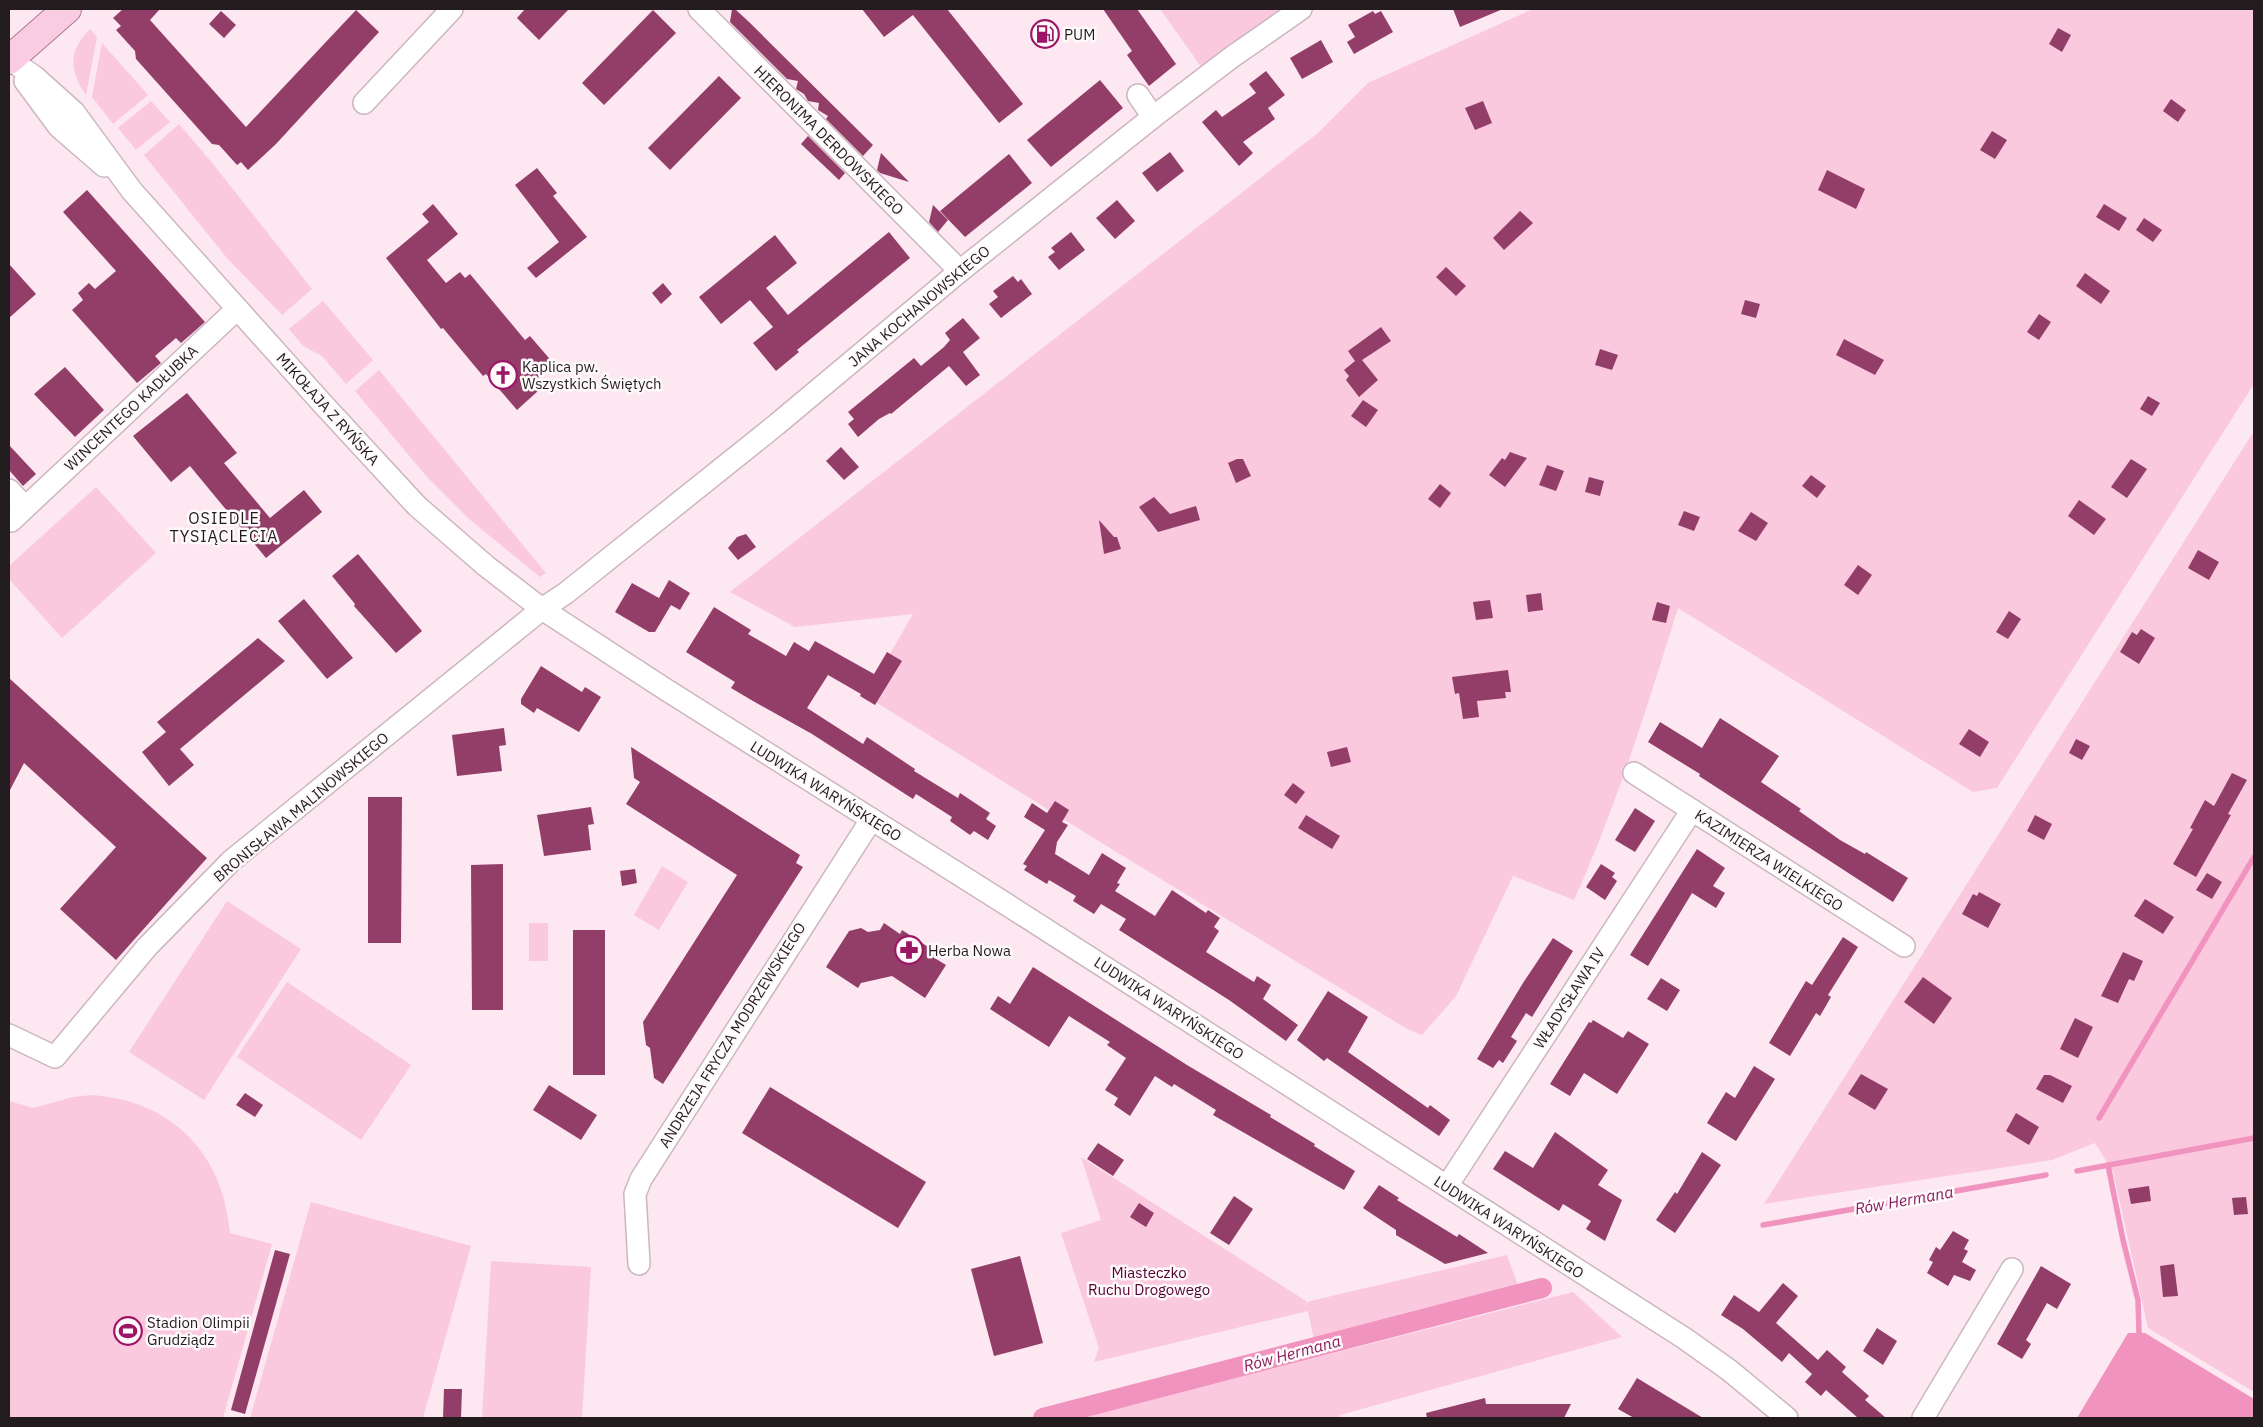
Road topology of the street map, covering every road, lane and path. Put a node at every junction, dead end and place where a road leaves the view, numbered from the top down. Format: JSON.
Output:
{"nodes":[{"id":1,"x":67,"y":9,"type":"edge"},
{"id":2,"x":452,"y":9,"type":"edge"},
{"id":3,"x":699,"y":9,"type":"edge"},
{"id":4,"x":1301,"y":9,"type":"edge"},
{"id":5,"x":9,"y":59,"type":"edge"},
{"id":6,"x":1138,"y":95,"type":"dead end"},
{"id":7,"x":364,"y":103,"type":"dead end"},
{"id":8,"x":1153,"y":117,"type":"junction"},
{"id":9,"x":960,"y":271,"type":"junction"},
{"id":10,"x":237,"y":309,"type":"junction"},
{"id":11,"x":9,"y":490,"type":"edge"},
{"id":12,"x":542,"y":609,"type":"junction"},
{"id":13,"x":1634,"y":773,"type":"dead end"},
{"id":14,"x":1692,"y":810,"type":"junction"},
{"id":15,"x":871,"y":820,"type":"junction"},
{"id":16,"x":1904,"y":946,"type":"dead end"},
{"id":17,"x":9,"y":1035,"type":"edge"},
{"id":18,"x":1447,"y":1186,"type":"junction"},
{"id":19,"x":639,"y":1264,"type":"dead end"},
{"id":20,"x":2012,"y":1269,"type":"dead end"},
{"id":21,"x":1788,"y":1418,"type":"edge"},
{"id":22,"x":1922,"y":1418,"type":"edge"}],
"edges":[{"from":1,"to":5,"type":"main road"},
{"from":2,"to":7,"type":"street"},
{"from":3,"to":9,"type":"street","name":"HIERONIMA DERDOWSKIEGO"},
{"from":4,"to":8,"type":"street","name":"JANA KOCHANOWSKIEGO"},
{"from":5,"to":10,"type":"street","name":"MIKOŁAJA Z RYŃSKA"},
{"from":6,"to":8,"type":"street"},
{"from":8,"to":9,"type":"street","name":"JANA KOCHANOWSKIEGO"},
{"from":9,"to":12,"type":"street","name":"JANA KOCHANOWSKIEGO"},
{"from":10,"to":11,"type":"street","name":"WINCENTEGO KADŁUBKA"},
{"from":10,"to":12,"type":"street","name":"MIKOŁAJA Z RYŃSKA"},
{"from":12,"to":15,"type":"street","name":"LUDWIKA WARYŃSKIEGO"},
{"from":12,"to":17,"type":"street","name":"BRONISŁAWA MALINOWSKIEGO"},
{"from":13,"to":14,"type":"street","name":"KAZIMIERZA WIELKIEGO"},
{"from":14,"to":16,"type":"street","name":"KAZIMIERZA WIELKIEGO"},
{"from":14,"to":18,"type":"street","name":"WŁADYSŁAWA IV"},
{"from":15,"to":18,"type":"street","name":"LUDWIKA WARYŃSKIEGO"},
{"from":15,"to":19,"type":"street","name":"ANDRZEJA FRYCZA MODRZEWSKIEGO"},
{"from":18,"to":21,"type":"street","name":"LUDWIKA WARYŃSKIEGO"},
{"from":20,"to":22,"type":"street"}]}
